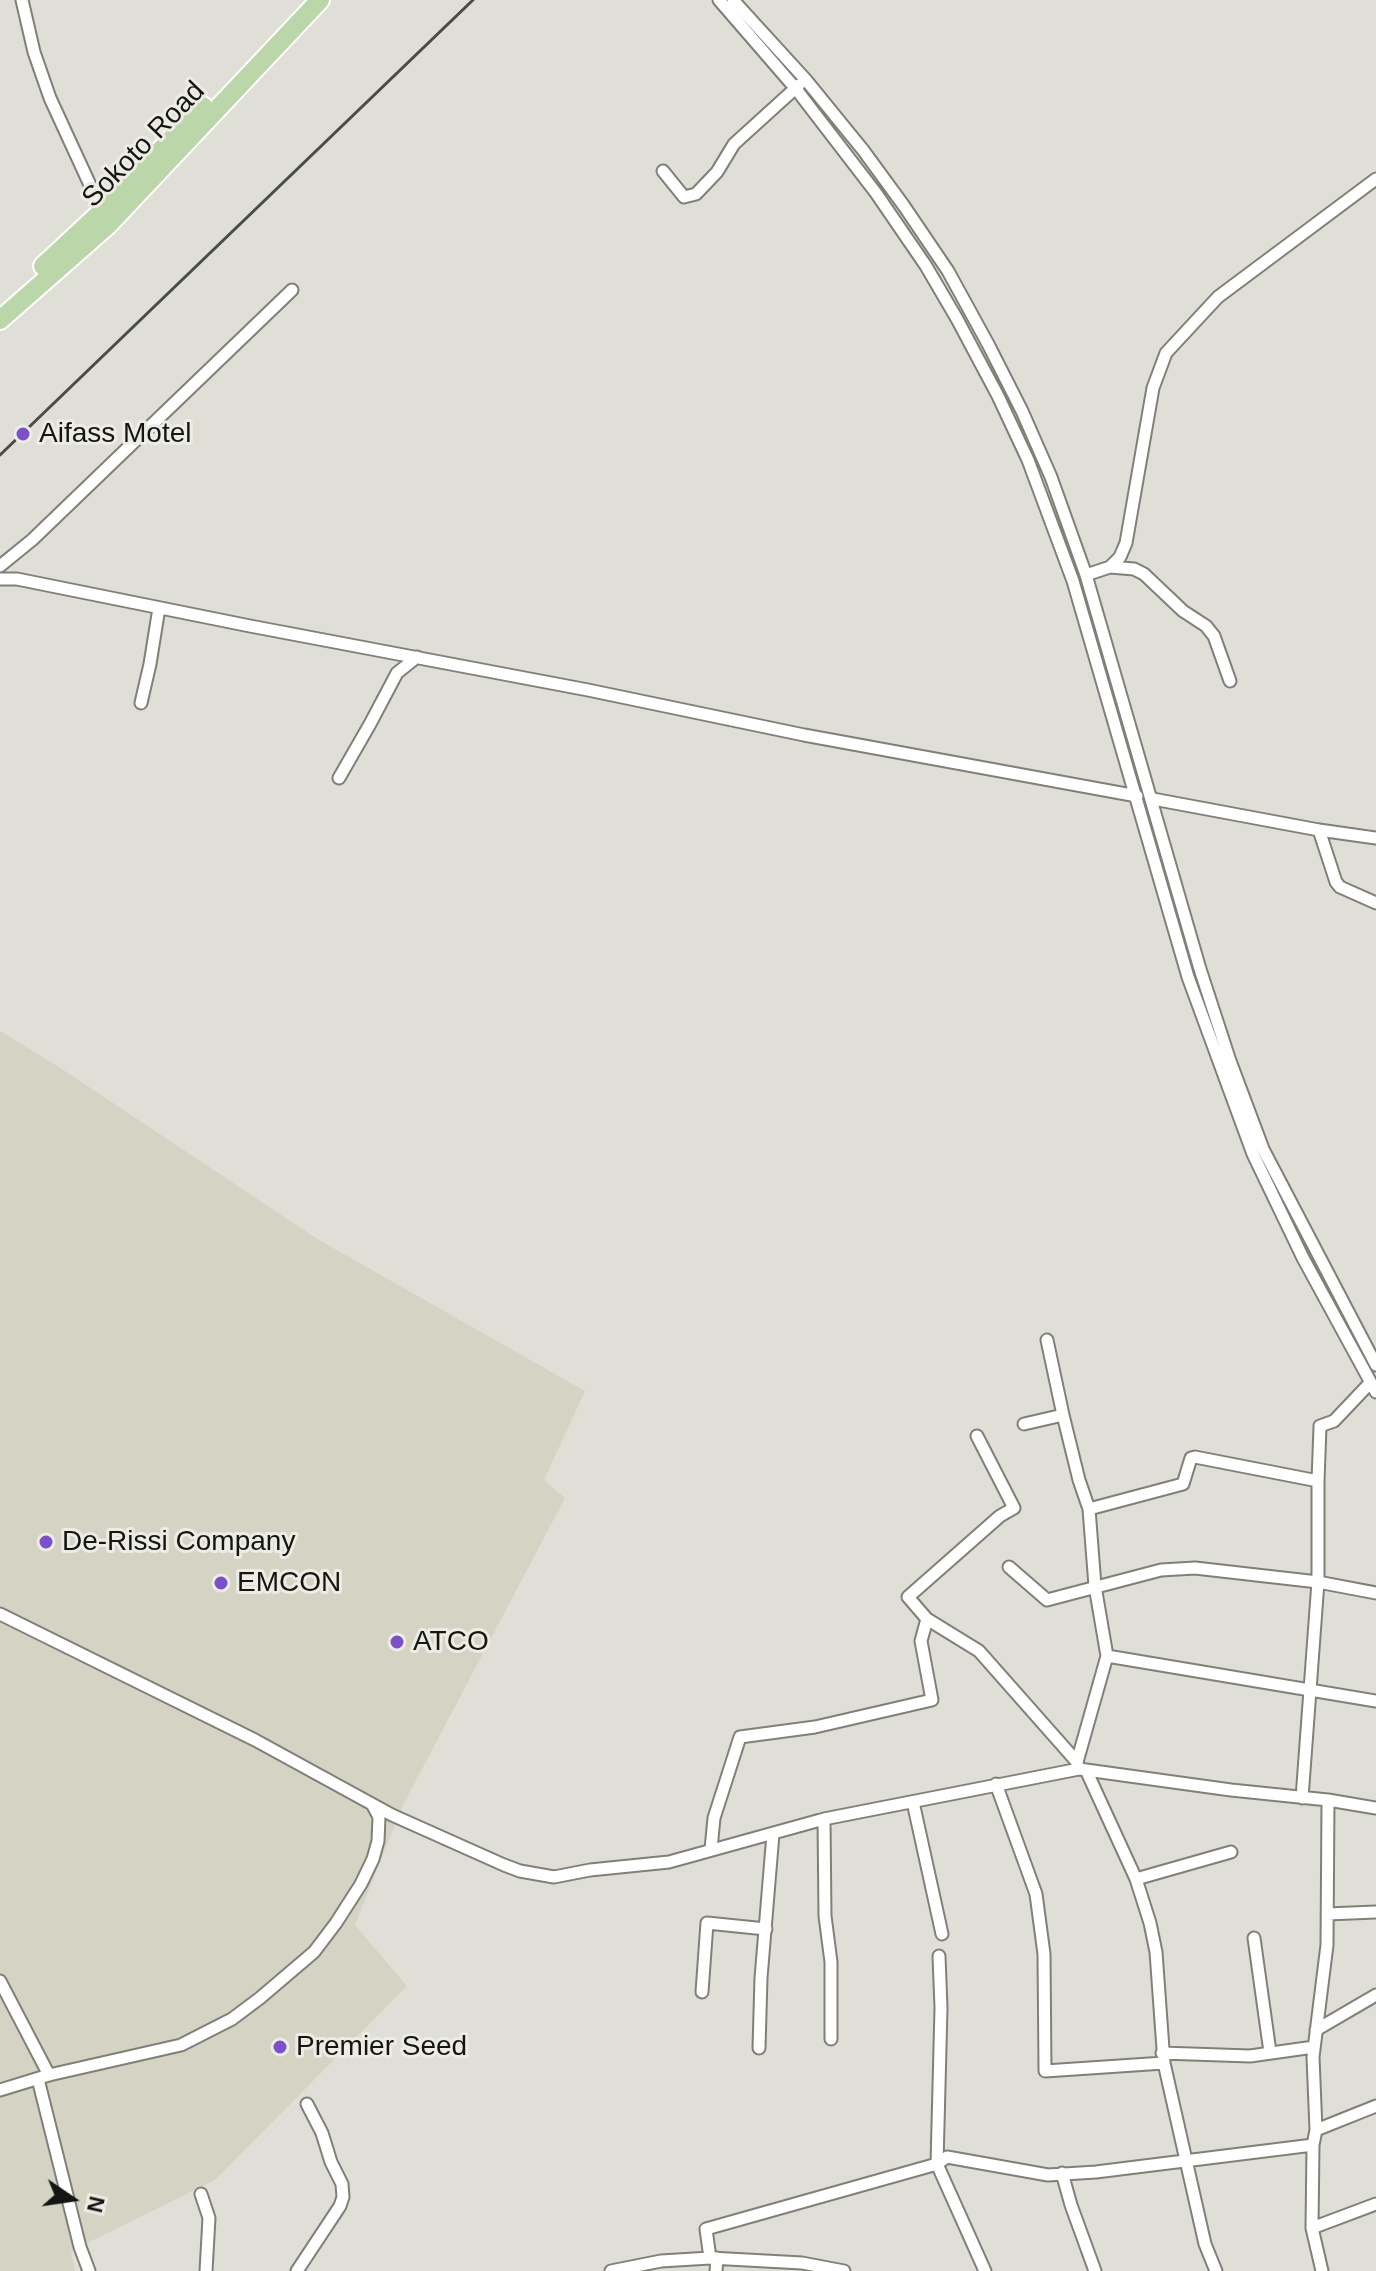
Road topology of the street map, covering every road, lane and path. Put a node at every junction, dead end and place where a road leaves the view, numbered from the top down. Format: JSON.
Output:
{"nodes":[{"id":1,"x":22,"y":0,"type":"edge"},
{"id":2,"x":304,"y":0,"type":"edge"},
{"id":3,"x":320,"y":0,"type":"edge"},
{"id":4,"x":719,"y":0,"type":"edge"},
{"id":5,"x":733,"y":0,"type":"edge"},
{"id":6,"x":806,"y":80,"type":"junction"},
{"id":7,"x":796,"y":89,"type":"junction"},
{"id":8,"x":663,"y":171,"type":"dead end"},
{"id":9,"x":1376,"y":179,"type":"edge"},
{"id":10,"x":102,"y":211,"type":"junction"},
{"id":11,"x":292,"y":290,"type":"dead end"},
{"id":12,"x":0,"y":306,"type":"edge"},
{"id":13,"x":0,"y":320,"type":"edge"},
{"id":14,"x":0,"y":566,"type":"edge"},
{"id":15,"x":1110,"y":567,"type":"junction"},
{"id":16,"x":1086,"y":575,"type":"junction"},
{"id":17,"x":0,"y":579,"type":"edge"},
{"id":18,"x":159,"y":608,"type":"junction"},
{"id":19,"x":1101,"y":626,"type":"junction"},
{"id":20,"x":1087,"y":629,"type":"junction"},
{"id":21,"x":385,"y":651,"type":"junction"},
{"id":22,"x":417,"y":657,"type":"junction"},
{"id":23,"x":397,"y":673,"type":"junction"},
{"id":24,"x":1230,"y":681,"type":"dead end"},
{"id":25,"x":141,"y":703,"type":"dead end"},
{"id":26,"x":339,"y":778,"type":"dead end"},
{"id":27,"x":1137,"y":796,"type":"junction"},
{"id":28,"x":1153,"y":799,"type":"junction"},
{"id":29,"x":1319,"y":830,"type":"junction"},
{"id":30,"x":1376,"y":838,"type":"edge"},
{"id":31,"x":1376,"y":903,"type":"edge"},
{"id":32,"x":1047,"y":1340,"type":"dead end"},
{"id":33,"x":1376,"y":1365,"type":"edge"},
{"id":34,"x":1373,"y":1388,"type":"edge"},
{"id":35,"x":1063,"y":1415,"type":"junction"},
{"id":36,"x":1024,"y":1424,"type":"dead end"},
{"id":37,"x":977,"y":1436,"type":"dead end"},
{"id":38,"x":1318,"y":1481,"type":"junction"},
{"id":39,"x":1089,"y":1509,"type":"junction"},
{"id":40,"x":1009,"y":1567,"type":"dead end"},
{"id":41,"x":1318,"y":1582,"type":"junction"},
{"id":42,"x":1095,"y":1586,"type":"junction"},
{"id":43,"x":1376,"y":1593,"type":"edge"},
{"id":44,"x":0,"y":1614,"type":"edge"},
{"id":45,"x":927,"y":1619,"type":"junction"},
{"id":46,"x":1107,"y":1656,"type":"junction"},
{"id":47,"x":1309,"y":1689,"type":"junction"},
{"id":48,"x":1376,"y":1701,"type":"edge"},
{"id":49,"x":1080,"y":1767,"type":"junction"},
{"id":50,"x":996,"y":1784,"type":"junction"},
{"id":51,"x":1302,"y":1798,"type":"junction"},
{"id":52,"x":1328,"y":1800,"type":"junction"},
{"id":53,"x":913,"y":1802,"type":"junction"},
{"id":54,"x":372,"y":1803,"type":"junction"},
{"id":55,"x":1376,"y":1808,"type":"edge"},
{"id":56,"x":824,"y":1819,"type":"junction"},
{"id":57,"x":773,"y":1834,"type":"junction"},
{"id":58,"x":711,"y":1849,"type":"junction"},
{"id":59,"x":1231,"y":1852,"type":"dead end"},
{"id":60,"x":1136,"y":1879,"type":"junction"},
{"id":61,"x":1376,"y":1912,"type":"edge"},
{"id":62,"x":1327,"y":1914,"type":"junction"},
{"id":63,"x":766,"y":1929,"type":"junction"},
{"id":64,"x":942,"y":1934,"type":"dead end"},
{"id":65,"x":1254,"y":1938,"type":"dead end"},
{"id":66,"x":939,"y":1956,"type":"dead end"},
{"id":67,"x":0,"y":1981,"type":"edge"},
{"id":68,"x":702,"y":1992,"type":"dead end"},
{"id":69,"x":1376,"y":1995,"type":"edge"},
{"id":70,"x":1316,"y":2030,"type":"junction"},
{"id":71,"x":831,"y":2039,"type":"dead end"},
{"id":72,"x":1314,"y":2047,"type":"junction"},
{"id":73,"x":759,"y":2048,"type":"dead end"},
{"id":74,"x":1270,"y":2052,"type":"junction"},
{"id":75,"x":1163,"y":2058,"type":"junction"},
{"id":76,"x":43,"y":2077,"type":"junction"},
{"id":77,"x":0,"y":2090,"type":"edge"},
{"id":78,"x":307,"y":2104,"type":"dead end"},
{"id":79,"x":1376,"y":2106,"type":"edge"},
{"id":80,"x":1316,"y":2130,"type":"junction"},
{"id":81,"x":1313,"y":2145,"type":"junction"},
{"id":82,"x":1185,"y":2161,"type":"junction"},
{"id":83,"x":937,"y":2164,"type":"junction"},
{"id":84,"x":1062,"y":2173,"type":"junction"},
{"id":85,"x":201,"y":2194,"type":"dead end"},
{"id":86,"x":1376,"y":2204,"type":"edge"},
{"id":87,"x":1312,"y":2228,"type":"junction"},
{"id":88,"x":715,"y":2262,"type":"edge"},
{"id":89,"x":659,"y":2266,"type":"edge"},
{"id":90,"x":801,"y":2267,"type":"edge"},
{"id":91,"x":89,"y":2271,"type":"edge"},
{"id":92,"x":206,"y":2271,"type":"edge"},
{"id":93,"x":297,"y":2271,"type":"edge"},
{"id":94,"x":611,"y":2271,"type":"edge"},
{"id":95,"x":844,"y":2271,"type":"edge"},
{"id":96,"x":985,"y":2271,"type":"edge"},
{"id":97,"x":1095,"y":2271,"type":"edge"},
{"id":98,"x":1216,"y":2271,"type":"edge"},
{"id":99,"x":1322,"y":2271,"type":"edge"}],
"edges":[{"from":1,"to":10,"type":"street"},
{"from":2,"to":10,"type":"main road","name":"Sokoto Road"},
{"from":3,"to":13,"type":"main road","name":"Sokoto Road"},
{"from":4,"to":7,"type":"street"},
{"from":5,"to":6,"type":"street"},
{"from":6,"to":7,"type":"street"},
{"from":6,"to":16,"type":"street"},
{"from":7,"to":8,"type":"street"},
{"from":7,"to":20,"type":"street"},
{"from":9,"to":15,"type":"street"},
{"from":10,"to":12,"type":"main road","name":"Sokoto Road"},
{"from":11,"to":14,"type":"street"},
{"from":15,"to":16,"type":"street"},
{"from":15,"to":24,"type":"street"},
{"from":16,"to":19,"type":"street"},
{"from":17,"to":18,"type":"street"},
{"from":18,"to":21,"type":"street"},
{"from":18,"to":25,"type":"street"},
{"from":19,"to":20,"type":"street"},
{"from":19,"to":28,"type":"street"},
{"from":20,"to":27,"type":"street"},
{"from":21,"to":22,"type":"street"},
{"from":21,"to":23,"type":"street"},
{"from":22,"to":23,"type":"street"},
{"from":22,"to":27,"type":"street"},
{"from":23,"to":26,"type":"street"},
{"from":27,"to":34,"type":"street"},
{"from":28,"to":29,"type":"street"},
{"from":28,"to":33,"type":"street"},
{"from":29,"to":30,"type":"street"},
{"from":29,"to":31,"type":"street"},
{"from":32,"to":35,"type":"street"},
{"from":34,"to":38,"type":"street"},
{"from":35,"to":36,"type":"street"},
{"from":35,"to":39,"type":"street"},
{"from":37,"to":45,"type":"street"},
{"from":38,"to":39,"type":"street"},
{"from":38,"to":41,"type":"street"},
{"from":39,"to":42,"type":"street"},
{"from":40,"to":42,"type":"street"},
{"from":41,"to":42,"type":"street"},
{"from":41,"to":43,"type":"street"},
{"from":41,"to":47,"type":"street"},
{"from":42,"to":46,"type":"street"},
{"from":44,"to":54,"type":"street"},
{"from":45,"to":49,"type":"street"},
{"from":45,"to":58,"type":"street"},
{"from":46,"to":47,"type":"street"},
{"from":46,"to":49,"type":"street"},
{"from":47,"to":48,"type":"street"},
{"from":47,"to":51,"type":"street"},
{"from":49,"to":50,"type":"street"},
{"from":49,"to":51,"type":"street"},
{"from":49,"to":60,"type":"street"},
{"from":50,"to":53,"type":"street"},
{"from":50,"to":75,"type":"street"},
{"from":51,"to":52,"type":"street"},
{"from":52,"to":55,"type":"street"},
{"from":52,"to":62,"type":"street"},
{"from":53,"to":56,"type":"street"},
{"from":53,"to":64,"type":"street"},
{"from":54,"to":58,"type":"street"},
{"from":54,"to":76,"type":"street"},
{"from":56,"to":57,"type":"street"},
{"from":56,"to":71,"type":"street"},
{"from":57,"to":58,"type":"street"},
{"from":57,"to":63,"type":"street"},
{"from":59,"to":60,"type":"street"},
{"from":60,"to":75,"type":"street"},
{"from":61,"to":62,"type":"street"},
{"from":62,"to":70,"type":"street"},
{"from":63,"to":68,"type":"street"},
{"from":63,"to":73,"type":"street"},
{"from":65,"to":74,"type":"street"},
{"from":66,"to":83,"type":"street"},
{"from":67,"to":76,"type":"street"},
{"from":69,"to":70,"type":"street"},
{"from":70,"to":72,"type":"street"},
{"from":72,"to":74,"type":"street"},
{"from":72,"to":80,"type":"street"},
{"from":74,"to":75,"type":"street"},
{"from":75,"to":82,"type":"street"},
{"from":76,"to":77,"type":"street"},
{"from":76,"to":91,"type":"street"},
{"from":78,"to":93,"type":"street"},
{"from":79,"to":80,"type":"street"},
{"from":80,"to":81,"type":"street"},
{"from":81,"to":82,"type":"street"},
{"from":81,"to":87,"type":"street"},
{"from":82,"to":84,"type":"street"},
{"from":82,"to":98,"type":"street"},
{"from":83,"to":84,"type":"street"},
{"from":83,"to":88,"type":"street"},
{"from":83,"to":96,"type":"street"},
{"from":84,"to":97,"type":"street"},
{"from":85,"to":92,"type":"street"},
{"from":86,"to":87,"type":"street"},
{"from":87,"to":99,"type":"street"},
{"from":88,"to":89,"type":"street"},
{"from":88,"to":90,"type":"street"},
{"from":89,"to":94,"type":"street"},
{"from":90,"to":95,"type":"street"}]}
